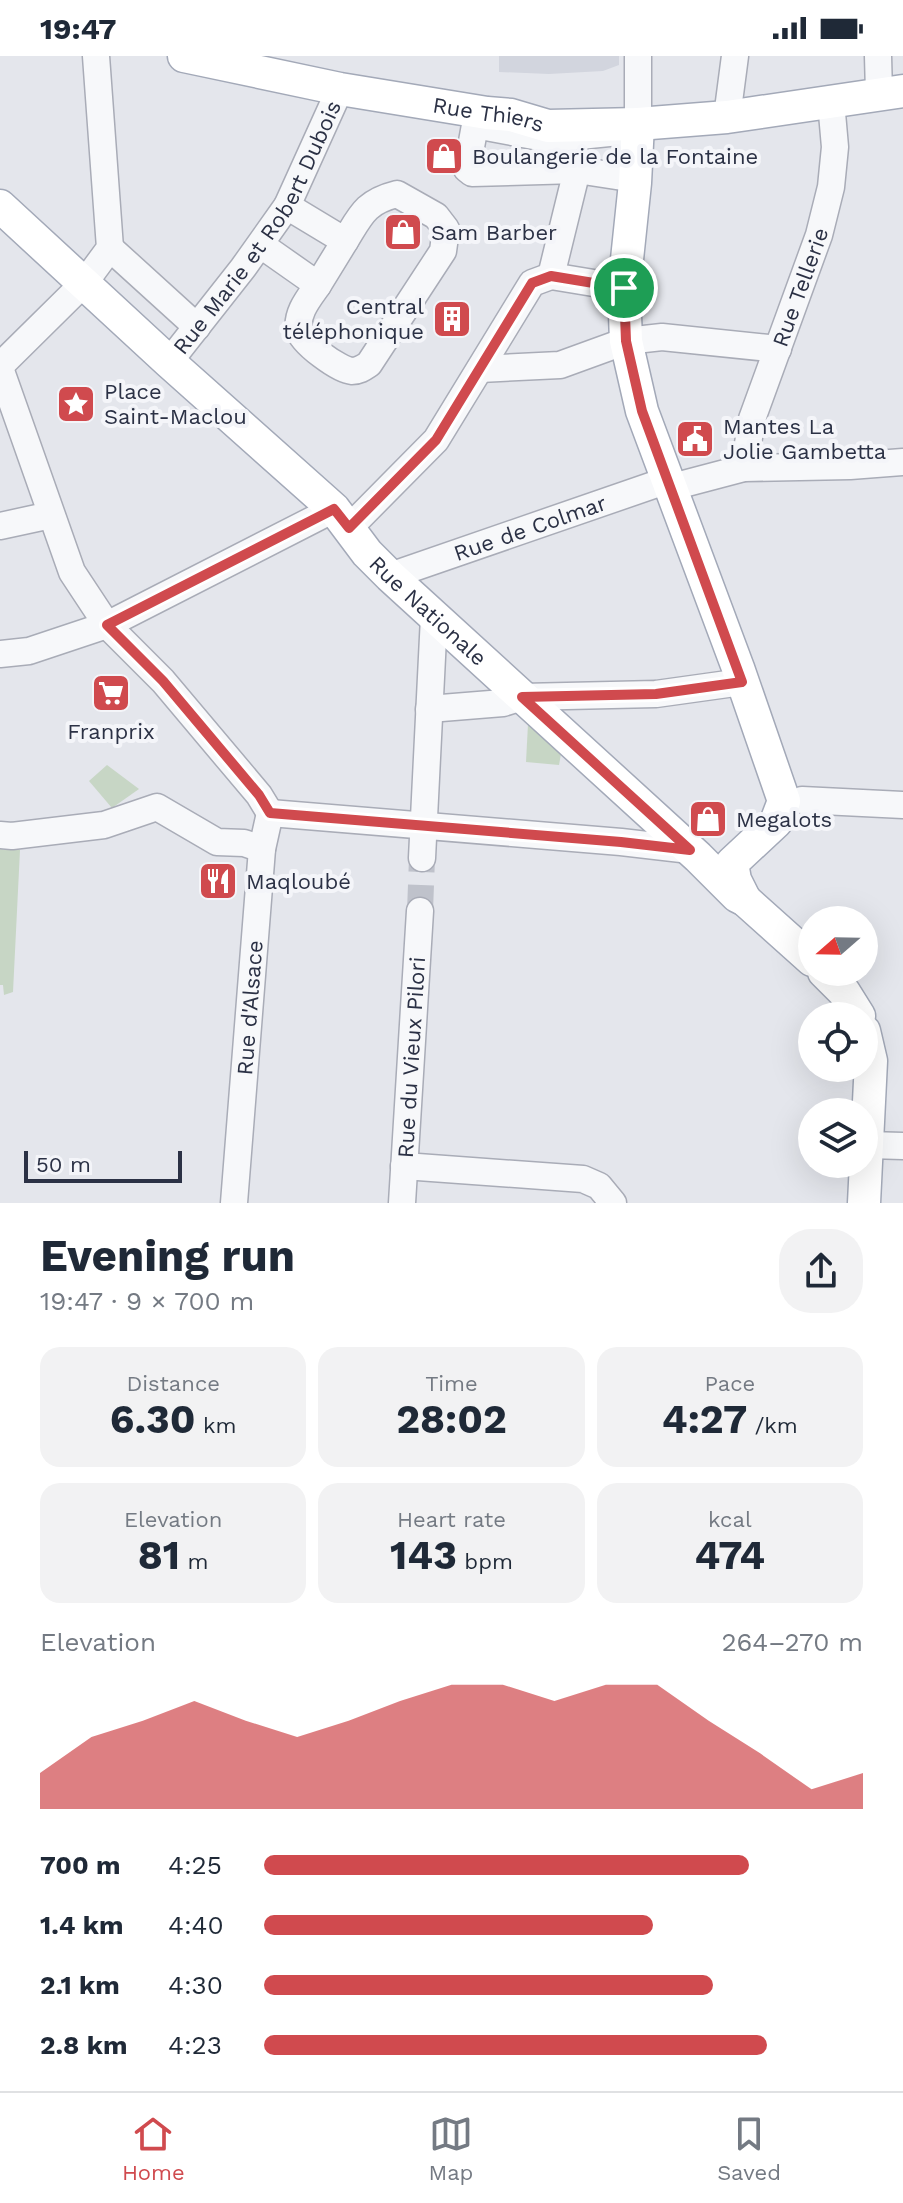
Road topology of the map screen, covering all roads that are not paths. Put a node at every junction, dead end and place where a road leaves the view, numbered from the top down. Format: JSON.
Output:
{"nodes":[{"id":1,"x":96,"y":56,"type":"edge"},
{"id":2,"x":184,"y":56,"type":"edge"},
{"id":3,"x":638,"y":56,"type":"edge"},
{"id":4,"x":735,"y":56,"type":"edge"},
{"id":5,"x":878,"y":56,"type":"edge"},
{"id":6,"x":340,"y":89,"type":"junction"},
{"id":7,"x":891,"y":92,"type":"edge"},
{"id":8,"x":831,"y":102,"type":"junction"},
{"id":9,"x":727,"y":117,"type":"junction"},
{"id":10,"x":638,"y":124,"type":"junction"},
{"id":11,"x":577,"y":170,"type":"junction"},
{"id":12,"x":0,"y":206,"type":"edge"},
{"id":13,"x":287,"y":206,"type":"junction"},
{"id":14,"x":345,"y":241,"type":"junction"},
{"id":15,"x":261,"y":245,"type":"junction"},
{"id":16,"x":110,"y":248,"type":"junction"},
{"id":17,"x":551,"y":276,"type":"junction"},
{"id":18,"x":85,"y":282,"type":"junction"},
{"id":19,"x":318,"y":285,"type":"junction"},
{"id":20,"x":624,"y":288,"type":"junction"},
{"id":21,"x":197,"y":327,"type":"junction"},
{"id":22,"x":626,"y":341,"type":"junction"},
{"id":23,"x":778,"y":349,"type":"junction"},
{"id":24,"x":169,"y":362,"type":"junction"},
{"id":25,"x":0,"y":367,"type":"edge"},
{"id":26,"x":480,"y":369,"type":"junction"},
{"id":27,"x":903,"y":462,"type":"edge"},
{"id":28,"x":744,"y":468,"type":"junction"},
{"id":29,"x":670,"y":483,"type":"junction"},
{"id":30,"x":51,"y":515,"type":"junction"},
{"id":31,"x":341,"y":518,"type":"junction"},
{"id":32,"x":0,"y":526,"type":"edge"},
{"id":33,"x":390,"y":576,"type":"junction"},
{"id":34,"x":434,"y":617,"type":"junction"},
{"id":35,"x":107,"y":625,"type":"junction"},
{"id":36,"x":0,"y":654,"type":"edge"},
{"id":37,"x":742,"y":682,"type":"junction"},
{"id":38,"x":522,"y":697,"type":"junction"},
{"id":39,"x":429,"y":709,"type":"junction"},
{"id":40,"x":802,"y":800,"type":"dead end"},
{"id":41,"x":903,"y":805,"type":"edge"},
{"id":42,"x":270,"y":813,"type":"junction"},
{"id":43,"x":423,"y":825,"type":"junction"},
{"id":44,"x":0,"y":835,"type":"edge"},
{"id":45,"x":262,"y":849,"type":"junction"},
{"id":46,"x":694,"y":854,"type":"junction"},
{"id":47,"x":422,"y":858,"type":"tunnel mouth"},
{"id":48,"x":732,"y":863,"type":"junction"},
{"id":49,"x":745,"y":900,"type":"junction"},
{"id":50,"x":420,"y":911,"type":"tunnel mouth"},
{"id":51,"x":798,"y":947,"type":"edge"},
{"id":52,"x":838,"y":986,"type":"edge"},
{"id":53,"x":850,"y":1002,"type":"edge"},
{"id":54,"x":878,"y":1145,"type":"edge"},
{"id":55,"x":903,"y":1146,"type":"edge"},
{"id":56,"x":404,"y":1166,"type":"junction"},
{"id":57,"x":866,"y":1178,"type":"edge"},
{"id":58,"x":234,"y":1203,"type":"edge"},
{"id":59,"x":402,"y":1203,"type":"edge"},
{"id":60,"x":613,"y":1203,"type":"edge"},
{"id":61,"x":864,"y":1203,"type":"edge"}],
"edges":[{"from":1,"to":16,"type":"street"},
{"from":2,"to":6,"type":"main road","name":"Rue Thiers"},
{"from":3,"to":10,"type":"street"},
{"from":4,"to":9,"type":"street"},
{"from":5,"to":7,"type":"street"},
{"from":6,"to":10,"type":"main road","name":"Rue Thiers"},
{"from":6,"to":13,"type":"street","name":"Rue Marie et Robert Dubois"},
{"from":7,"to":8,"type":"main road","name":"Rue Thiers"},
{"from":8,"to":9,"type":"main road","name":"Rue Thiers"},
{"from":8,"to":23,"type":"street","name":"Rue Tellerie"},
{"from":9,"to":10,"type":"main road","name":"Rue Thiers"},
{"from":10,"to":20,"type":"main road"},
{"from":11,"to":11,"type":"street"},
{"from":11,"to":17,"type":"street"},
{"from":12,"to":18,"type":"main road","name":"Rue Nationale"},
{"from":13,"to":14,"type":"street"},
{"from":13,"to":15,"type":"street","name":"Rue Marie et Robert Dubois"},
{"from":14,"to":19,"type":"street"},
{"from":14,"to":19,"type":"street"},
{"from":15,"to":19,"type":"street"},
{"from":15,"to":21,"type":"street","name":"Rue Marie et Robert Dubois"},
{"from":16,"to":18,"type":"street"},
{"from":16,"to":21,"type":"street"},
{"from":17,"to":20,"type":"street"},
{"from":17,"to":26,"type":"street"},
{"from":18,"to":24,"type":"main road","name":"Rue Nationale"},
{"from":18,"to":25,"type":"street"},
{"from":20,"to":22,"type":"main road"},
{"from":21,"to":24,"type":"street","name":"Rue Marie et Robert Dubois"},
{"from":22,"to":23,"type":"street"},
{"from":22,"to":26,"type":"street"},
{"from":22,"to":29,"type":"main road"},
{"from":23,"to":28,"type":"street","name":"Rue Tellerie"},
{"from":24,"to":31,"type":"main road","name":"Rue Nationale"},
{"from":25,"to":30,"type":"street"},
{"from":26,"to":31,"type":"street"},
{"from":27,"to":28,"type":"street","name":"Rue de Colmar"},
{"from":28,"to":29,"type":"street","name":"Rue de Colmar"},
{"from":29,"to":33,"type":"street","name":"Rue de Colmar"},
{"from":29,"to":37,"type":"main road"},
{"from":30,"to":32,"type":"street"},
{"from":30,"to":35,"type":"street"},
{"from":31,"to":33,"type":"main road","name":"Rue Nationale"},
{"from":31,"to":35,"type":"street"},
{"from":33,"to":34,"type":"main road","name":"Rue Nationale"},
{"from":34,"to":38,"type":"main road","name":"Rue Nationale"},
{"from":34,"to":39,"type":"street"},
{"from":35,"to":36,"type":"street"},
{"from":35,"to":42,"type":"street"},
{"from":37,"to":38,"type":"street"},
{"from":37,"to":48,"type":"main road"},
{"from":38,"to":39,"type":"street"},
{"from":38,"to":46,"type":"main road","name":"Rue Nationale"},
{"from":39,"to":43,"type":"street"},
{"from":40,"to":41,"type":"street"},
{"from":42,"to":43,"type":"street"},
{"from":42,"to":45,"type":"street","name":"Rue d'Alsace"},
{"from":43,"to":46,"type":"street"},
{"from":43,"to":47,"type":"street"},
{"from":44,"to":45,"type":"street"},
{"from":45,"to":58,"type":"street","name":"Rue d'Alsace"},
{"from":46,"to":48,"type":"main road"},
{"from":46,"to":49,"type":"main road","name":"Rue Nationale"},
{"from":48,"to":49,"type":"main road"},
{"from":49,"to":51,"type":"main road","name":"Rue Nationale"},
{"from":50,"to":56,"type":"street","name":"Rue du Vieux Pilori"},
{"from":52,"to":53,"type":"main road"},
{"from":54,"to":55,"type":"street"},
{"from":56,"to":59,"type":"street","name":"Rue du Vieux Pilori"},
{"from":56,"to":60,"type":"street"},
{"from":57,"to":61,"type":"main road"}]}
